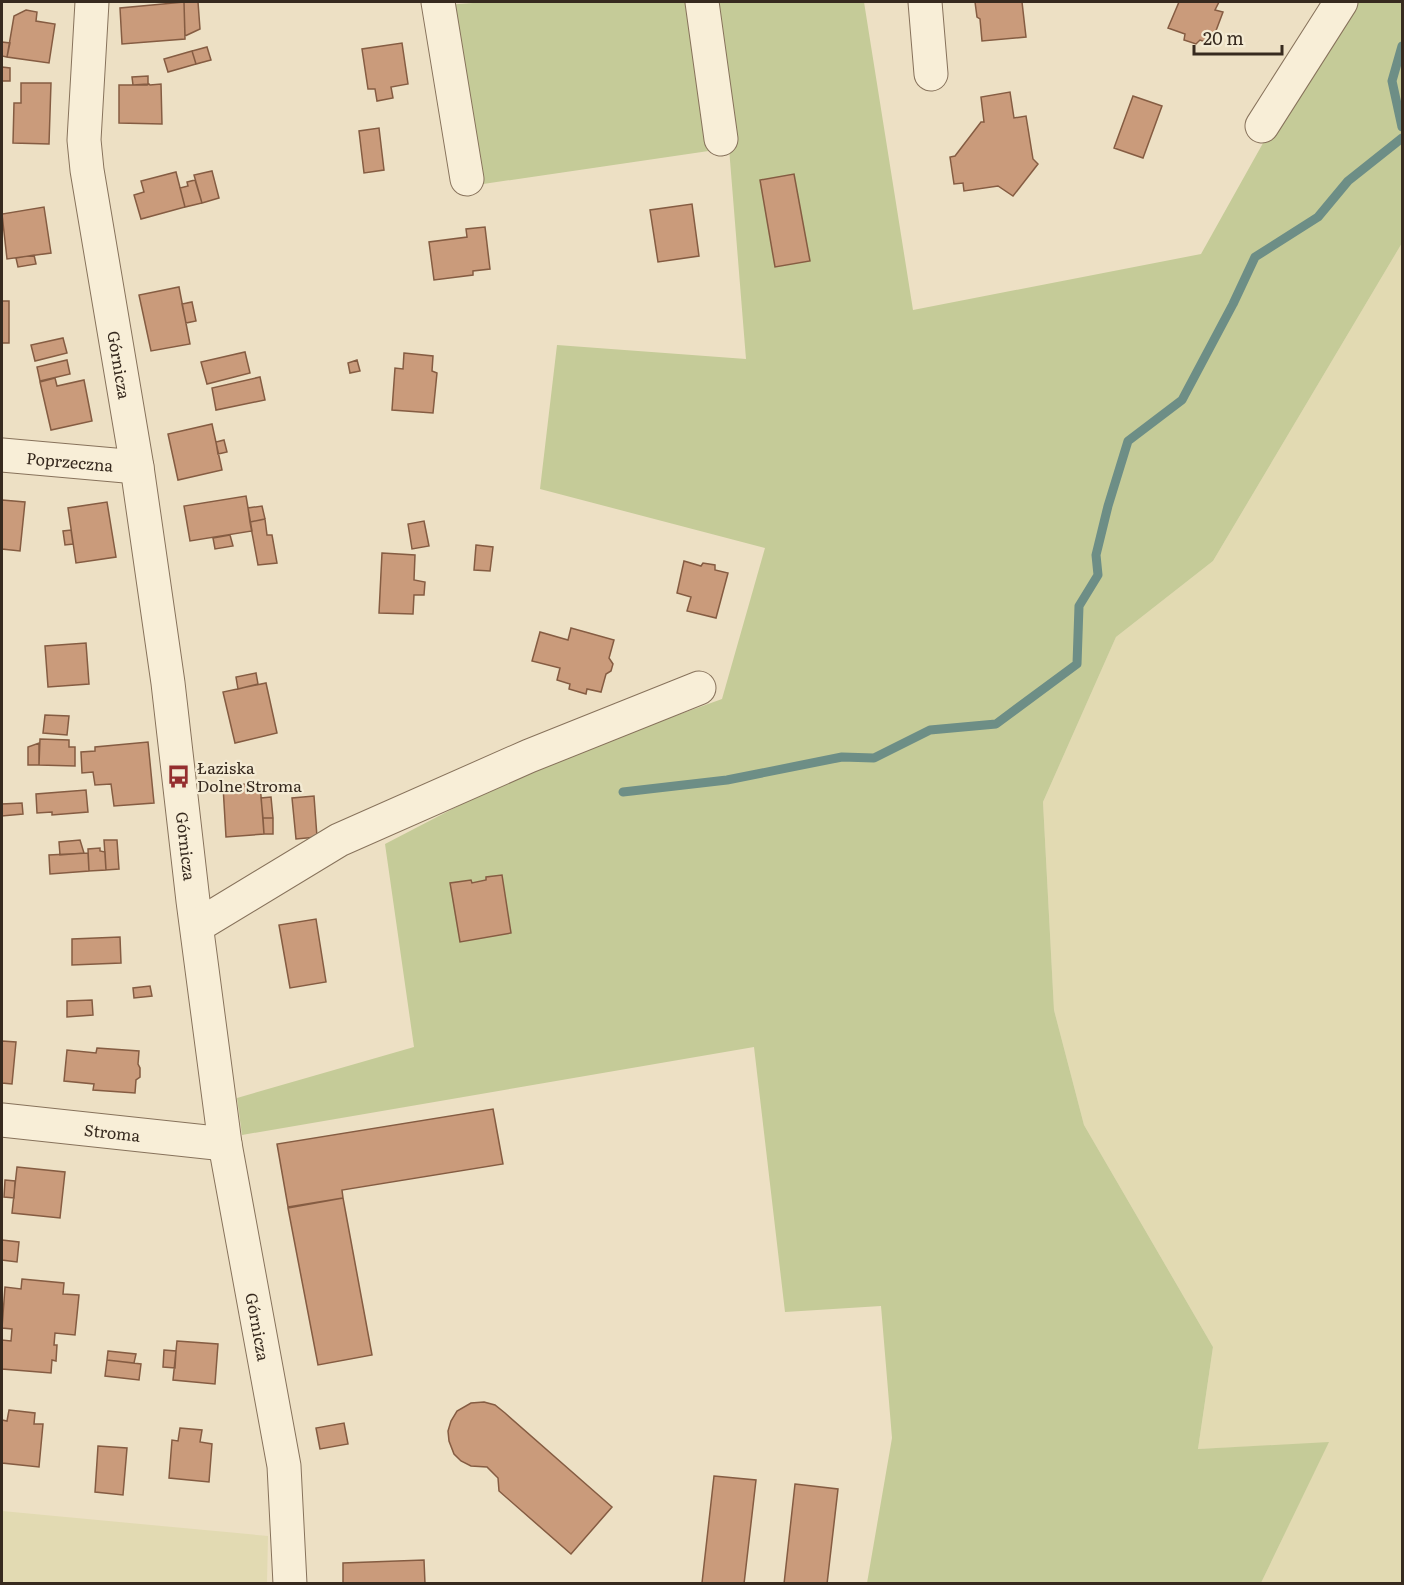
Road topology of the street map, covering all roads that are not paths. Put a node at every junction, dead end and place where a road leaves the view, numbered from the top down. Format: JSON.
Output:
{"nodes":[{"id":1,"x":92,"y":2,"type":"edge"},
{"id":2,"x":438,"y":2,"type":"edge"},
{"id":3,"x":702,"y":2,"type":"edge"},
{"id":4,"x":925,"y":2,"type":"edge"},
{"id":5,"x":1341,"y":2,"type":"edge"},
{"id":6,"x":931,"y":74,"type":"dead end"},
{"id":7,"x":1262,"y":126,"type":"dead end"},
{"id":8,"x":721,"y":139,"type":"dead end"},
{"id":9,"x":467,"y":179,"type":"dead end"},
{"id":10,"x":2,"y":455,"type":"edge"},
{"id":11,"x":138,"y":467,"type":"junction"},
{"id":12,"x":699,"y":688,"type":"dead end"},
{"id":13,"x":197,"y":926,"type":"junction"},
{"id":14,"x":2,"y":1120,"type":"edge"},
{"id":15,"x":225,"y":1144,"type":"junction"},
{"id":16,"x":290,"y":1584,"type":"edge"}],
"edges":[{"from":1,"to":11,"type":"street","name":"Górnicza"},
{"from":2,"to":9,"type":"street"},
{"from":3,"to":8,"type":"street"},
{"from":4,"to":6,"type":"street"},
{"from":5,"to":7,"type":"street"},
{"from":10,"to":11,"type":"street","name":"Poprzeczna"},
{"from":11,"to":13,"type":"street","name":"Górnicza"},
{"from":12,"to":13,"type":"street"},
{"from":13,"to":15,"type":"street","name":"Górnicza"},
{"from":14,"to":15,"type":"street","name":"Stroma"},
{"from":15,"to":16,"type":"street","name":"Górnicza"}]}
